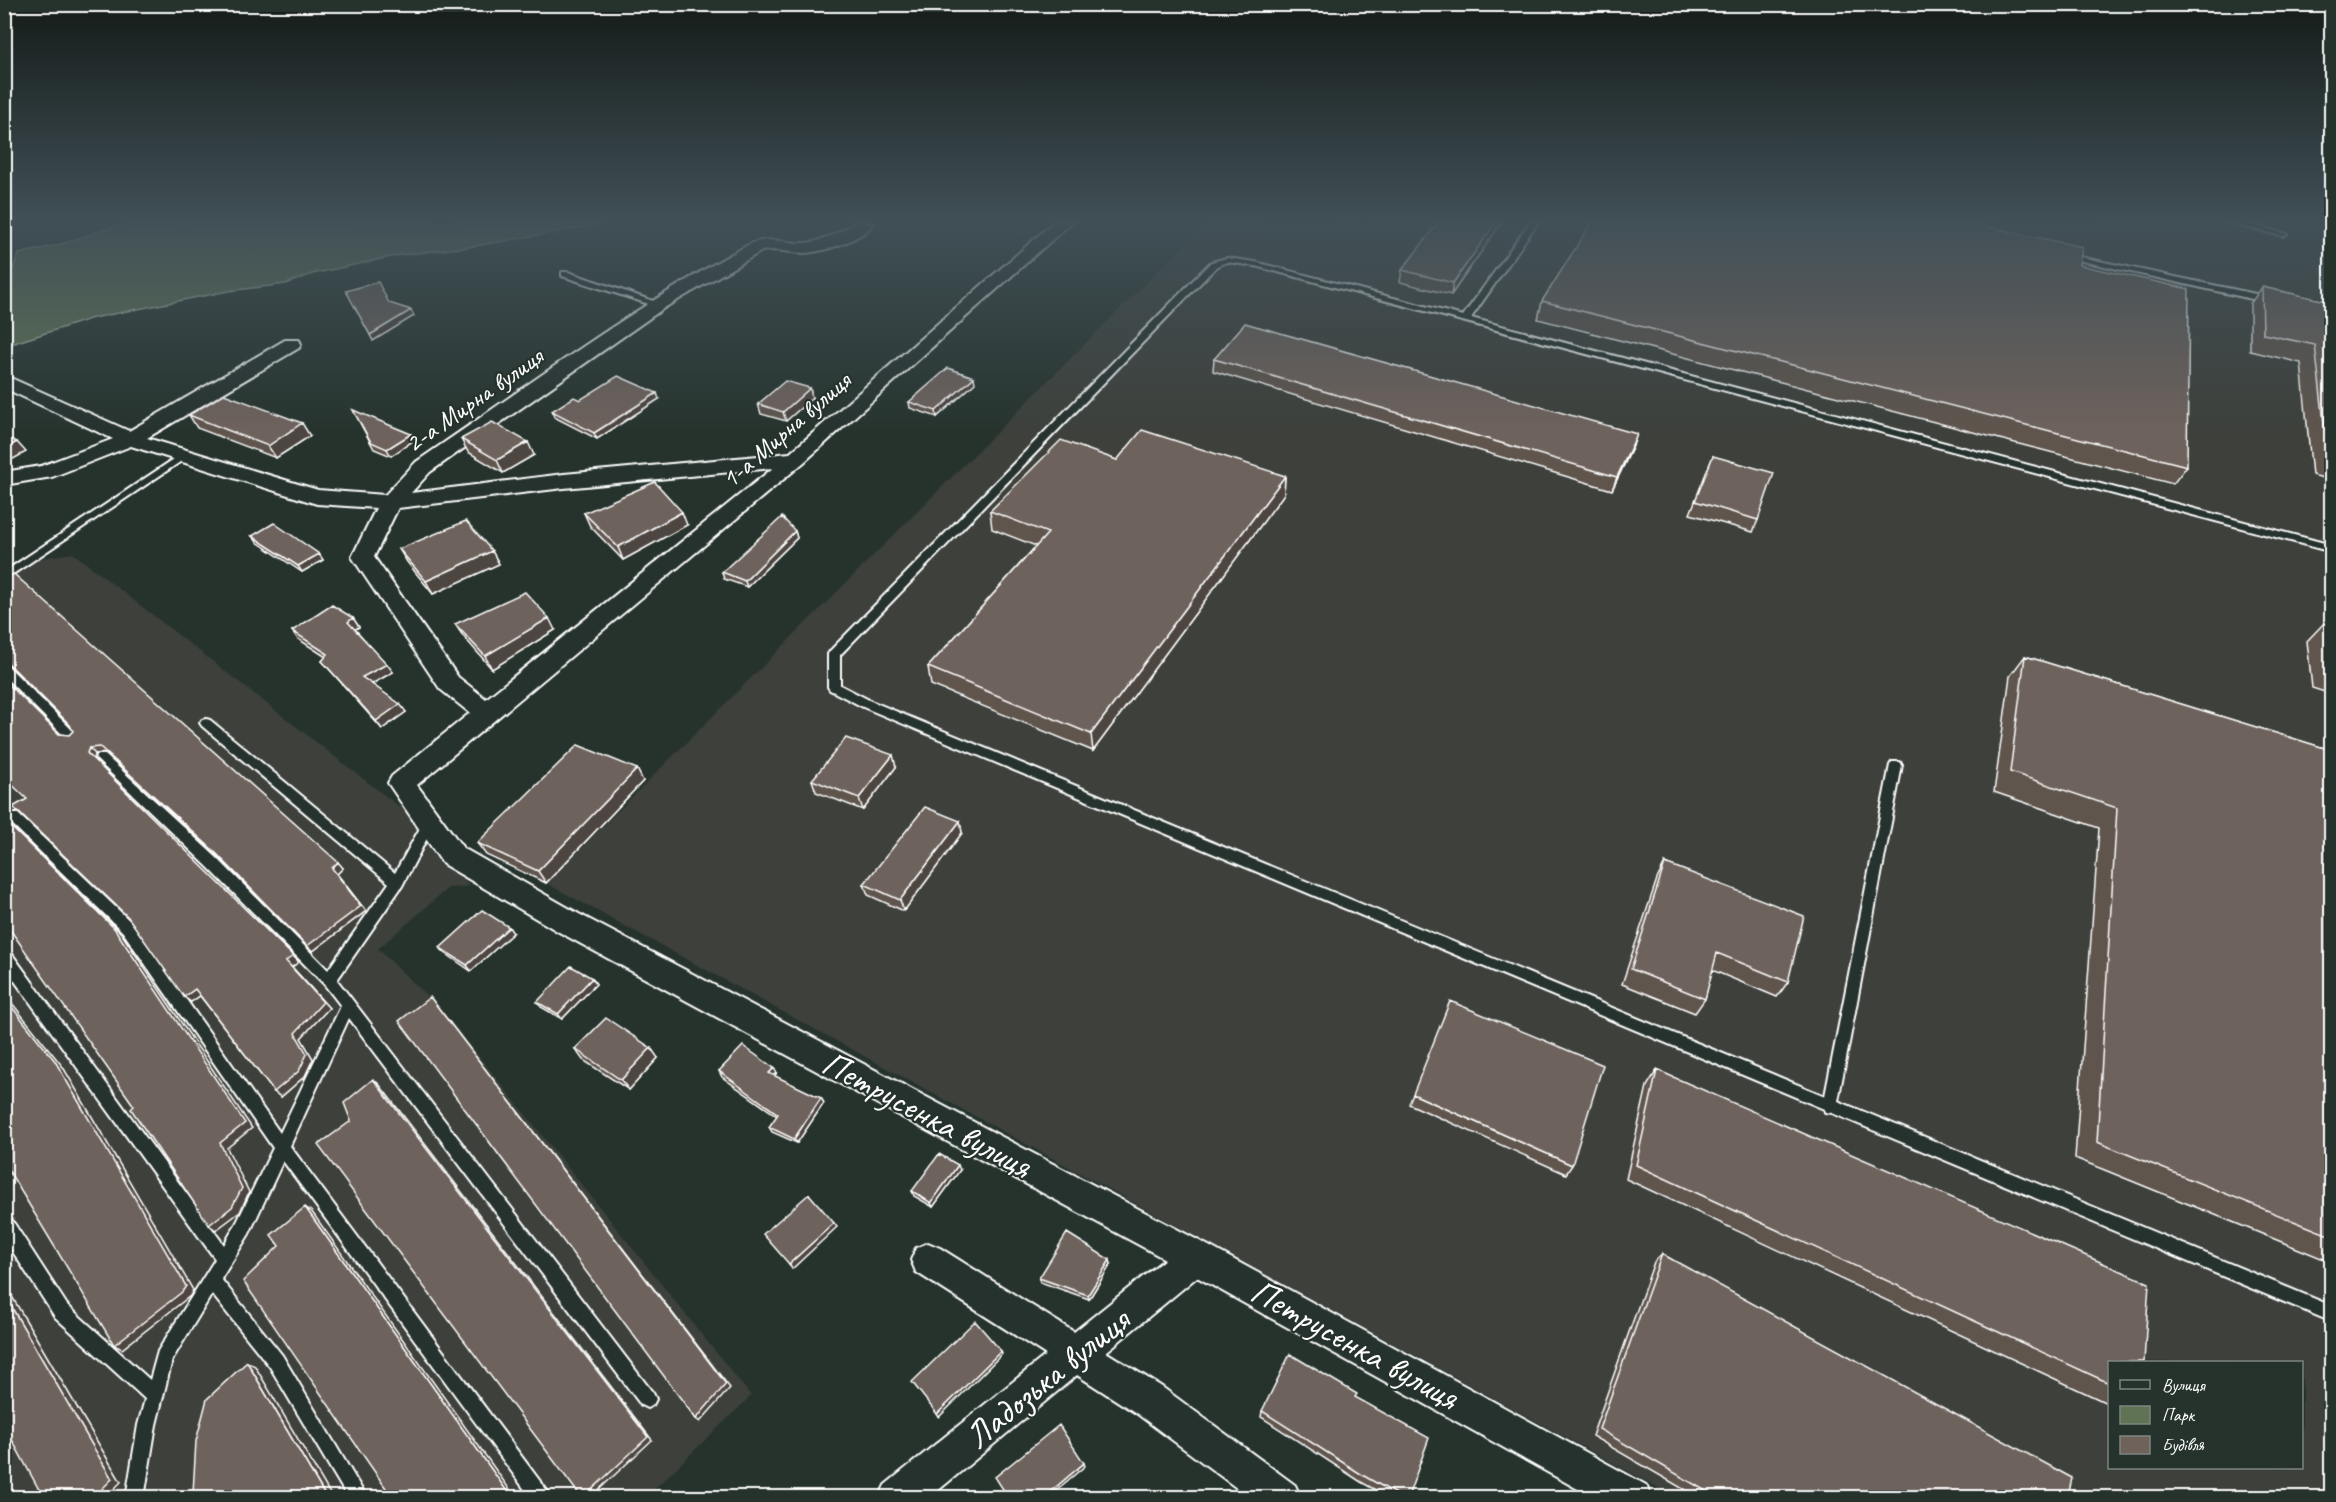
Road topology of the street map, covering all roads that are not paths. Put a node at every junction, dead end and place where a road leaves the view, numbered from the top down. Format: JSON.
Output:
{"nodes":[{"id":1,"x":621,"y":292,"type":"edge"},
{"id":2,"x":676,"y":292,"type":"edge"},
{"id":3,"x":985,"y":292,"type":"edge"},
{"id":4,"x":1187,"y":292,"type":"edge"},
{"id":5,"x":1361,"y":292,"type":"edge"},
{"id":6,"x":1485,"y":292,"type":"edge"},
{"id":7,"x":2234,"y":292,"type":"edge"},
{"id":8,"x":2285,"y":303,"type":"edge"},
{"id":9,"x":658,"y":304,"type":"junction"},
{"id":10,"x":1466,"y":320,"type":"junction"},
{"id":11,"x":292,"y":344,"type":"dead end"},
{"id":12,"x":4,"y":381,"type":"edge"},
{"id":13,"x":130,"y":439,"type":"junction"},
{"id":14,"x":183,"y":456,"type":"junction"},
{"id":15,"x":796,"y":459,"type":"junction"},
{"id":16,"x":4,"y":479,"type":"edge"},
{"id":17,"x":390,"y":502,"type":"junction"},
{"id":18,"x":2331,"y":549,"type":"edge"},
{"id":19,"x":4,"y":577,"type":"edge"},
{"id":20,"x":4,"y":669,"type":"edge"},
{"id":21,"x":536,"y":672,"type":"joint"},
{"id":22,"x":487,"y":713,"type":"junction"},
{"id":23,"x":206,"y":723,"type":"dead end"},
{"id":24,"x":71,"y":736,"type":"edge"},
{"id":25,"x":101,"y":758,"type":"edge"},
{"id":26,"x":1896,"y":765,"type":"dead end"},
{"id":27,"x":14,"y":818,"type":"edge"},
{"id":28,"x":429,"y":823,"type":"junction"},
{"id":29,"x":397,"y":882,"type":"junction"},
{"id":30,"x":4,"y":954,"type":"edge"},
{"id":31,"x":329,"y":980,"type":"junction"},
{"id":32,"x":348,"y":1006,"type":"junction"},
{"id":33,"x":1830,"y":1107,"type":"junction"},
{"id":34,"x":283,"y":1149,"type":"junction"},
{"id":35,"x":4,"y":1223,"type":"edge"},
{"id":36,"x":1196,"y":1257,"type":"junction"},
{"id":37,"x":224,"y":1260,"type":"junction"},
{"id":38,"x":928,"y":1260,"type":"dead end"},
{"id":39,"x":211,"y":1280,"type":"junction"},
{"id":40,"x":2331,"y":1314,"type":"edge"},
{"id":41,"x":1076,"y":1354,"type":"junction"},
{"id":42,"x":154,"y":1396,"type":"junction"},
{"id":43,"x":647,"y":1399,"type":"dead end"},
{"id":44,"x":135,"y":1497,"type":"edge"},
{"id":45,"x":358,"y":1497,"type":"edge"},
{"id":46,"x":542,"y":1497,"type":"edge"},
{"id":47,"x":898,"y":1497,"type":"edge"},
{"id":48,"x":1282,"y":1497,"type":"edge"},
{"id":49,"x":1633,"y":1497,"type":"edge"}],
"edges":[{"from":1,"to":9,"type":"lane"},
{"from":2,"to":9,"type":"street","name":"2-а Мирна вулиця"},
{"from":3,"to":15,"type":"street","name":"1-а Мирна вулиця"},
{"from":4,"to":33,"type":"lane"},
{"from":5,"to":10,"type":"lane"},
{"from":6,"to":10,"type":"lane"},
{"from":7,"to":8,"type":"lane"},
{"from":9,"to":17,"type":"street","name":"2-а Мирна вулиця"},
{"from":10,"to":18,"type":"lane"},
{"from":11,"to":13,"type":"street"},
{"from":12,"to":13,"type":"street"},
{"from":13,"to":14,"type":"street"},
{"from":13,"to":16,"type":"street"},
{"from":14,"to":17,"type":"street"},
{"from":14,"to":19,"type":"lane"},
{"from":15,"to":17,"type":"street"},
{"from":15,"to":21,"type":"street","name":"1-а Мирна вулиця"},
{"from":17,"to":22,"type":"street","name":"2-а Мирна вулиця"},
{"from":20,"to":24,"type":"lane"},
{"from":21,"to":22,"type":"street","name":"Петрусенка вулиця"},
{"from":22,"to":28,"type":"street","name":"Петрусенка вулиця"},
{"from":23,"to":29,"type":"lane"},
{"from":25,"to":31,"type":"lane"},
{"from":26,"to":33,"type":"lane"},
{"from":27,"to":34,"type":"lane"},
{"from":28,"to":29,"type":"lane"},
{"from":28,"to":36,"type":"street","name":"Петрусенка вулиця"},
{"from":29,"to":31,"type":"lane"},
{"from":30,"to":37,"type":"lane"},
{"from":31,"to":32,"type":"lane"},
{"from":32,"to":34,"type":"lane"},
{"from":32,"to":43,"type":"lane"},
{"from":33,"to":40,"type":"lane"},
{"from":34,"to":37,"type":"lane"},
{"from":34,"to":46,"type":"lane"},
{"from":35,"to":42,"type":"lane"},
{"from":36,"to":41,"type":"street","name":"Ладозька вулиця"},
{"from":36,"to":49,"type":"street","name":"Петрусенка вулиця"},
{"from":37,"to":39,"type":"lane"},
{"from":38,"to":41,"type":"street"},
{"from":39,"to":42,"type":"lane"},
{"from":39,"to":45,"type":"lane"},
{"from":41,"to":47,"type":"street","name":"Ладозька вулиця"},
{"from":41,"to":48,"type":"street"},
{"from":42,"to":44,"type":"lane"}]}
